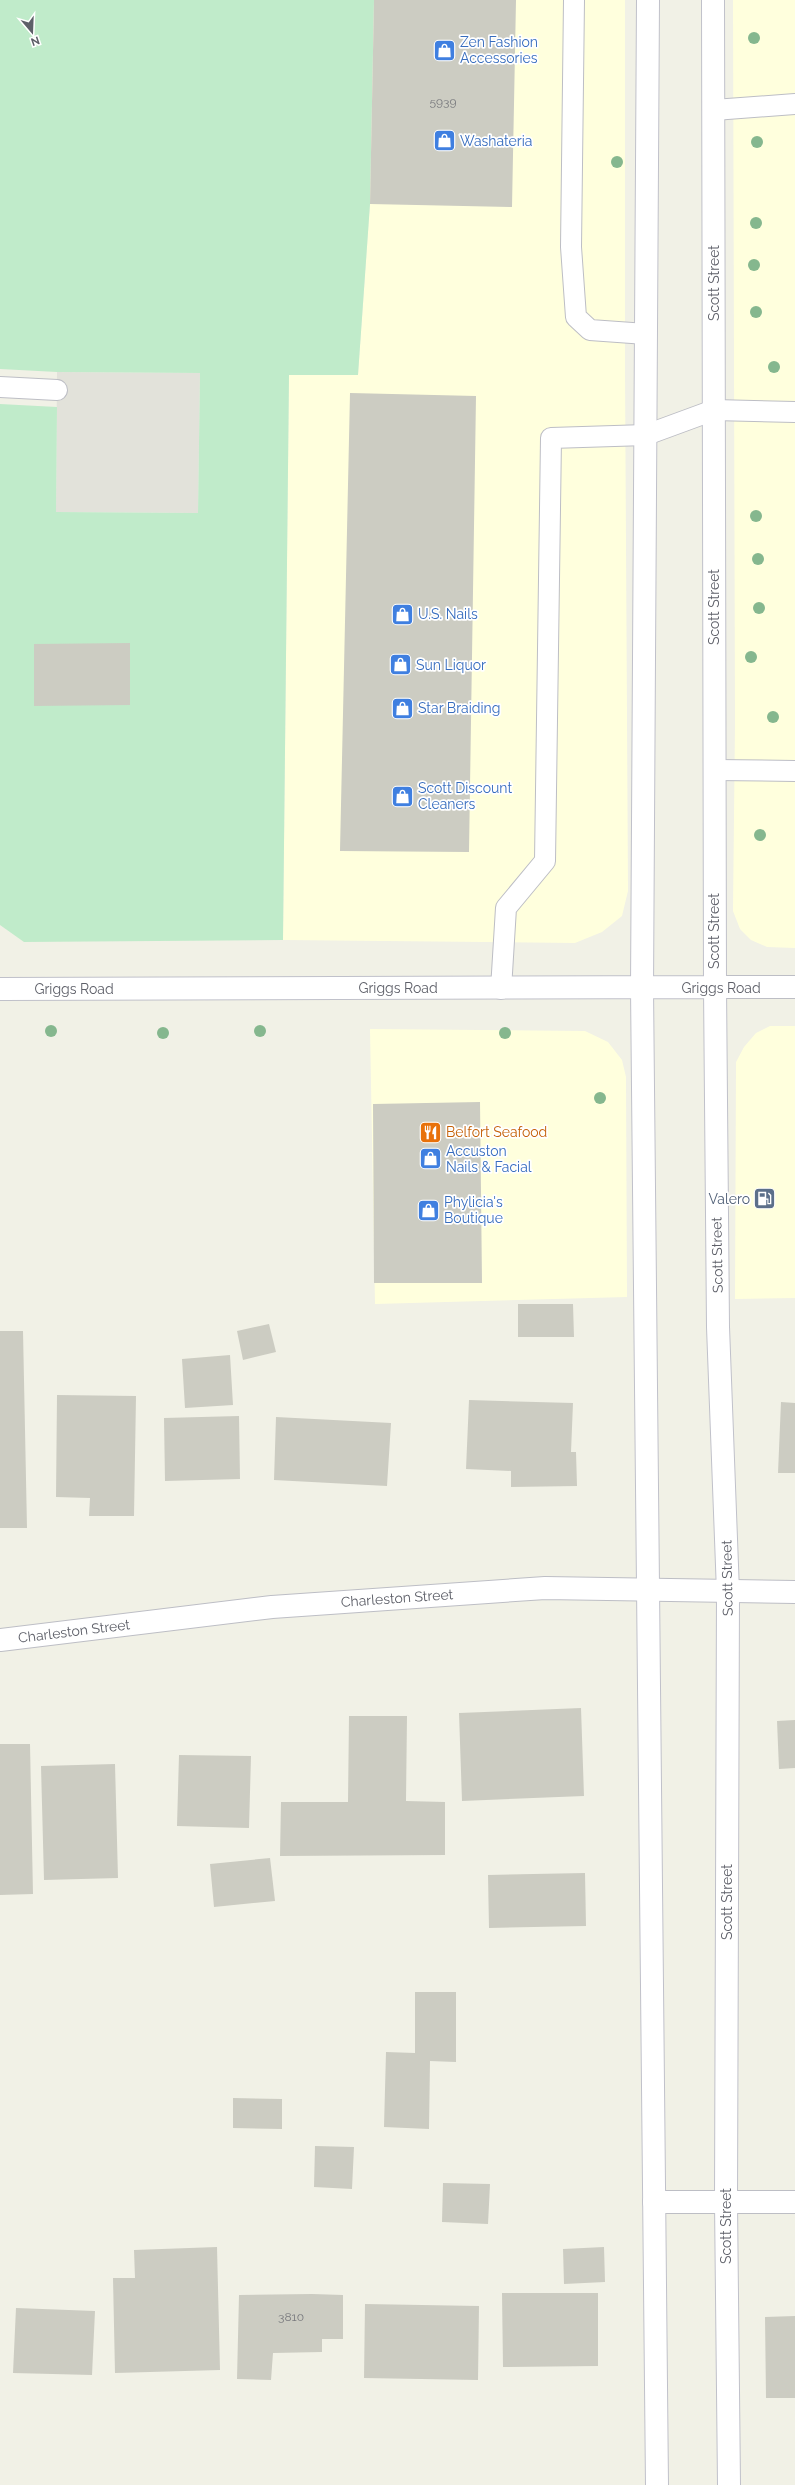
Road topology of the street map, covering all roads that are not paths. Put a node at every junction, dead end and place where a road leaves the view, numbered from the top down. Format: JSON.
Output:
{"nodes":[{"id":1,"x":574,"y":0,"type":"edge"},
{"id":2,"x":648,"y":0,"type":"edge"},
{"id":3,"x":713,"y":0,"type":"edge"},
{"id":4,"x":795,"y":104,"type":"edge"},
{"id":5,"x":714,"y":110,"type":"junction"},
{"id":6,"x":646,"y":334,"type":"junction"},
{"id":7,"x":0,"y":387,"type":"edge"},
{"id":8,"x":57,"y":390,"type":"dead end"},
{"id":9,"x":714,"y":410,"type":"junction"},
{"id":10,"x":795,"y":412,"type":"edge"},
{"id":11,"x":646,"y":435,"type":"junction"},
{"id":12,"x":714,"y":770,"type":"junction"},
{"id":13,"x":795,"y":771,"type":"edge"},
{"id":14,"x":642,"y":988,"type":"junction"},
{"id":15,"x":714,"y":988,"type":"junction"},
{"id":16,"x":795,"y":988,"type":"edge"},
{"id":17,"x":0,"y":989,"type":"edge"},
{"id":18,"x":501,"y":989,"type":"junction"},
{"id":19,"x":648,"y":1590,"type":"junction"},
{"id":20,"x":728,"y":1592,"type":"junction"},
{"id":21,"x":795,"y":1592,"type":"edge"},
{"id":22,"x":0,"y":1640,"type":"edge"},
{"id":23,"x":654,"y":2202,"type":"junction"},
{"id":24,"x":726,"y":2202,"type":"junction"},
{"id":25,"x":795,"y":2202,"type":"edge"},
{"id":26,"x":657,"y":2485,"type":"edge"},
{"id":27,"x":729,"y":2485,"type":"edge"}],
"edges":[{"from":1,"to":6,"type":"lane"},
{"from":2,"to":6,"type":"main road"},
{"from":3,"to":5,"type":"main road","name":"Scott Street"},
{"from":4,"to":5,"type":"lane"},
{"from":5,"to":9,"type":"main road","name":"Scott Street"},
{"from":6,"to":11,"type":"main road"},
{"from":7,"to":8,"type":"lane"},
{"from":9,"to":10,"type":"lane"},
{"from":9,"to":11,"type":"lane"},
{"from":9,"to":12,"type":"main road","name":"Scott Street"},
{"from":11,"to":14,"type":"main road"},
{"from":11,"to":18,"type":"lane"},
{"from":12,"to":13,"type":"lane"},
{"from":12,"to":15,"type":"main road","name":"Scott Street"},
{"from":14,"to":15,"type":"main road","name":"Griggs Road"},
{"from":14,"to":18,"type":"main road","name":"Griggs Road"},
{"from":14,"to":19,"type":"main road"},
{"from":15,"to":16,"type":"main road","name":"Griggs Road"},
{"from":15,"to":20,"type":"main road","name":"Scott Street"},
{"from":17,"to":18,"type":"main road","name":"Griggs Road"},
{"from":19,"to":20,"type":"main road","name":"Charleston Street"},
{"from":19,"to":22,"type":"main road","name":"Charleston Street"},
{"from":19,"to":23,"type":"main road"},
{"from":20,"to":21,"type":"main road","name":"Charleston Street"},
{"from":20,"to":24,"type":"main road","name":"Scott Street"},
{"from":23,"to":24,"type":"main road"},
{"from":23,"to":26,"type":"main road"},
{"from":24,"to":25,"type":"main road"},
{"from":24,"to":27,"type":"main road","name":"Scott Street"}]}
